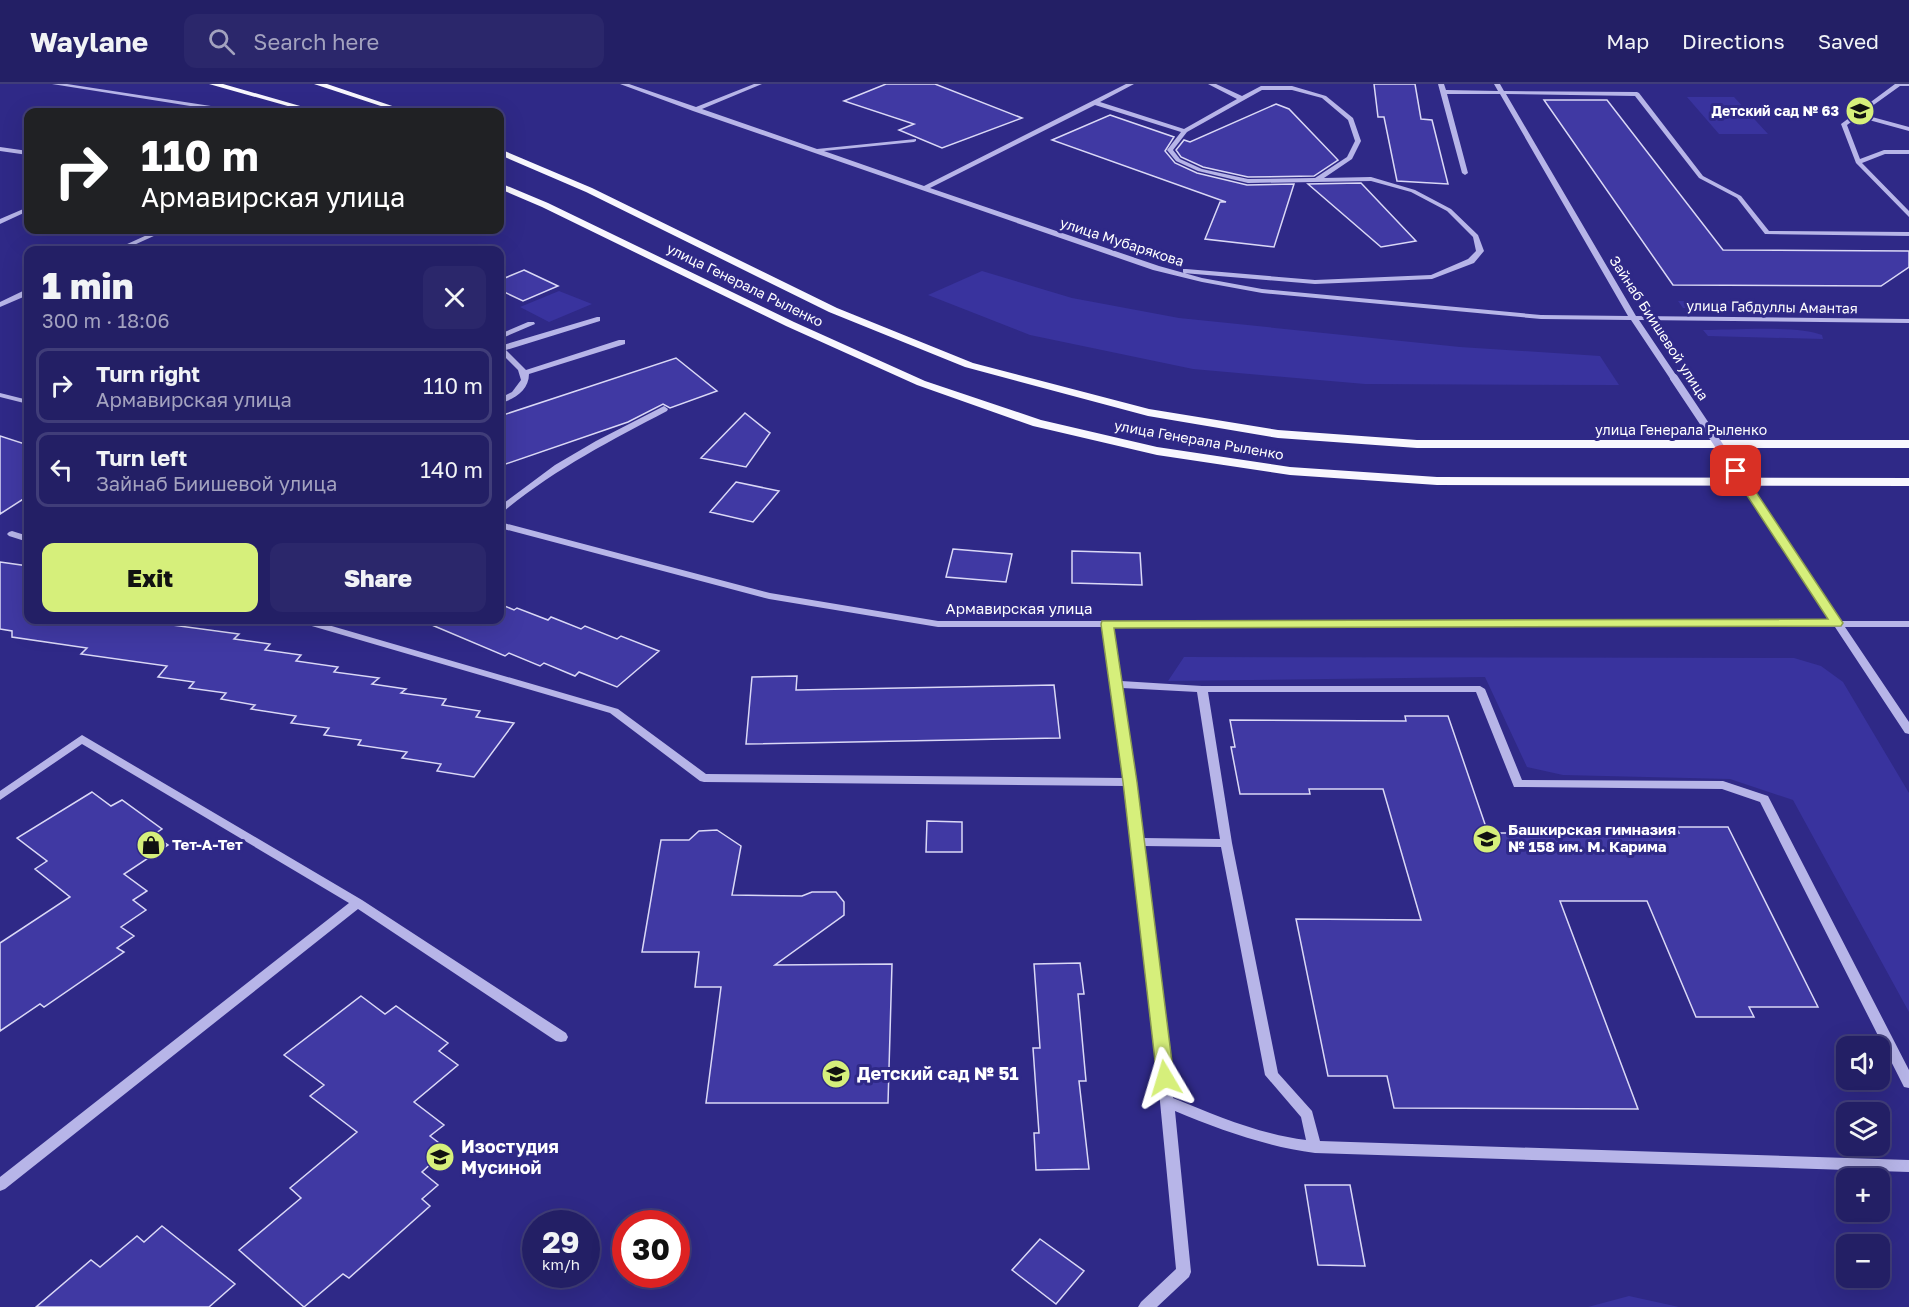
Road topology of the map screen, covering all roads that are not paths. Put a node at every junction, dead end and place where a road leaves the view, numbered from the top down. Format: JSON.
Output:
{"nodes":[{"id":1,"x":55,"y":84,"type":"edge"},
{"id":2,"x":213,"y":84,"type":"edge"},
{"id":3,"x":318,"y":84,"type":"edge"},
{"id":4,"x":623,"y":84,"type":"edge"},
{"id":5,"x":759,"y":84,"type":"edge"},
{"id":6,"x":1131,"y":84,"type":"edge"},
{"id":7,"x":1211,"y":84,"type":"edge"},
{"id":8,"x":1441,"y":84,"type":"edge"},
{"id":9,"x":1497,"y":84,"type":"edge"},
{"id":10,"x":1630,"y":84,"type":"edge"},
{"id":11,"x":1909,"y":84,"type":"edge"},
{"id":12,"x":1444,"y":92,"type":"junction"},
{"id":13,"x":1502,"y":93,"type":"junction"},
{"id":14,"x":1637,"y":94,"type":"junction"},
{"id":15,"x":1240,"y":98,"type":"junction"},
{"id":16,"x":1093,"y":102,"type":"junction"},
{"id":17,"x":211,"y":108,"type":"edge"},
{"id":18,"x":302,"y":108,"type":"edge"},
{"id":19,"x":393,"y":108,"type":"edge"},
{"id":20,"x":695,"y":110,"type":"junction"},
{"id":21,"x":1857,"y":115,"type":"junction"},
{"id":22,"x":1909,"y":129,"type":"edge"},
{"id":23,"x":1185,"y":131,"type":"junction"},
{"id":24,"x":914,"y":141,"type":"dead end"},
{"id":25,"x":0,"y":150,"type":"edge"},
{"id":26,"x":814,"y":150,"type":"junction"},
{"id":27,"x":1909,"y":152,"type":"edge"},
{"id":28,"x":24,"y":153,"type":"edge"},
{"id":29,"x":504,"y":154,"type":"edge"},
{"id":30,"x":1858,"y":162,"type":"junction"},
{"id":31,"x":1465,"y":173,"type":"dead end"},
{"id":32,"x":1318,"y":179,"type":"junction"},
{"id":33,"x":926,"y":187,"type":"junction"},
{"id":34,"x":504,"y":188,"type":"edge"},
{"id":35,"x":24,"y":211,"type":"edge"},
{"id":36,"x":1909,"y":215,"type":"edge"},
{"id":37,"x":0,"y":222,"type":"edge"},
{"id":38,"x":154,"y":234,"type":"edge"},
{"id":39,"x":1909,"y":234,"type":"edge"},
{"id":40,"x":127,"y":246,"type":"edge"},
{"id":41,"x":1156,"y":268,"type":"junction"},
{"id":42,"x":24,"y":294,"type":"edge"},
{"id":43,"x":0,"y":306,"type":"edge"},
{"id":44,"x":597,"y":319,"type":"dead end"},
{"id":45,"x":1635,"y":319,"type":"junction"},
{"id":46,"x":1909,"y":321,"type":"edge"},
{"id":47,"x":531,"y":324,"type":"dead end"},
{"id":48,"x":504,"y":335,"type":"edge"},
{"id":49,"x":622,"y":342,"type":"dead end"},
{"id":50,"x":504,"y":348,"type":"edge"},
{"id":51,"x":504,"y":353,"type":"edge"},
{"id":52,"x":524,"y":373,"type":"junction"},
{"id":53,"x":0,"y":395,"type":"edge"},
{"id":54,"x":504,"y":399,"type":"edge"},
{"id":55,"x":24,"y":401,"type":"edge"},
{"id":56,"x":664,"y":409,"type":"dead end"},
{"id":57,"x":1909,"y":444,"type":"edge"},
{"id":58,"x":1909,"y":482,"type":"edge"},
{"id":59,"x":504,"y":506,"type":"edge"},
{"id":60,"x":504,"y":526,"type":"edge"},
{"id":61,"x":12,"y":534,"type":"dead end"},
{"id":62,"x":24,"y":538,"type":"edge"},
{"id":63,"x":1837,"y":623,"type":"junction"},
{"id":64,"x":316,"y":624,"type":"edge"},
{"id":65,"x":1107,"y":624,"type":"junction"},
{"id":66,"x":1909,"y":624,"type":"edge"},
{"id":67,"x":1118,"y":684,"type":"junction"},
{"id":68,"x":1202,"y":689,"type":"junction"},
{"id":69,"x":1909,"y":730,"type":"edge"},
{"id":70,"x":1130,"y":782,"type":"junction"},
{"id":71,"x":0,"y":796,"type":"edge"},
{"id":72,"x":1137,"y":842,"type":"junction"},
{"id":73,"x":1226,"y":843,"type":"junction"},
{"id":74,"x":358,"y":903,"type":"junction"},
{"id":75,"x":561,"y":1037,"type":"dead end"},
{"id":76,"x":1909,"y":1083,"type":"edge"},
{"id":77,"x":1168,"y":1102,"type":"junction"},
{"id":78,"x":1315,"y":1147,"type":"junction"},
{"id":79,"x":1909,"y":1166,"type":"edge"},
{"id":80,"x":0,"y":1185,"type":"edge"},
{"id":81,"x":1146,"y":1307,"type":"edge"}],
"edges":[{"from":1,"to":17,"type":"street"},
{"from":2,"to":18,"type":"main road"},
{"from":3,"to":19,"type":"main road"},
{"from":4,"to":20,"type":"street","name":"улица Мубарякова"},
{"from":5,"to":20,"type":"street"},
{"from":6,"to":16,"type":"street"},
{"from":7,"to":15,"type":"street"},
{"from":8,"to":12,"type":"street"},
{"from":9,"to":13,"type":"street","name":"Зайнаб Биишевой улица"},
{"from":10,"to":14,"type":"street"},
{"from":11,"to":21,"type":"street"},
{"from":12,"to":13,"type":"street"},
{"from":12,"to":31,"type":"street"},
{"from":13,"to":14,"type":"street"},
{"from":13,"to":45,"type":"street","name":"Зайнаб Биишевой улица"},
{"from":14,"to":39,"type":"street"},
{"from":15,"to":23,"type":"street"},
{"from":15,"to":32,"type":"street"},
{"from":16,"to":23,"type":"street"},
{"from":16,"to":33,"type":"street"},
{"from":20,"to":26,"type":"street","name":"улица Мубарякова"},
{"from":21,"to":22,"type":"street"},
{"from":21,"to":30,"type":"street"},
{"from":23,"to":32,"type":"street"},
{"from":24,"to":26,"type":"street"},
{"from":25,"to":28,"type":"street"},
{"from":26,"to":33,"type":"street","name":"улица Мубарякова"},
{"from":27,"to":30,"type":"street"},
{"from":29,"to":57,"type":"main road","name":"улица Генерала Рыленко"},
{"from":30,"to":36,"type":"street"},
{"from":32,"to":41,"type":"street"},
{"from":33,"to":41,"type":"street","name":"улица Мубарякова"},
{"from":34,"to":58,"type":"main road","name":"улица Генерала Рыленко"},
{"from":35,"to":37,"type":"street"},
{"from":38,"to":40,"type":"street"},
{"from":41,"to":45,"type":"street","name":"улица Мубарякова"},
{"from":42,"to":43,"type":"street"},
{"from":44,"to":50,"type":"street"},
{"from":45,"to":46,"type":"street","name":"улица Габдуллы Амантая"},
{"from":45,"to":63,"type":"street","name":"Зайнаб Биишевой улица","bridge":true},
{"from":47,"to":48,"type":"street"},
{"from":49,"to":52,"type":"street"},
{"from":51,"to":52,"type":"street"},
{"from":52,"to":54,"type":"street"},
{"from":53,"to":55,"type":"street"},
{"from":56,"to":59,"type":"street"},
{"from":60,"to":65,"type":"street","name":"Армавирская улица"},
{"from":61,"to":62,"type":"street"},
{"from":63,"to":65,"type":"street","name":"Армавирская улица"},
{"from":63,"to":66,"type":"street","name":"Армавирская улица"},
{"from":63,"to":69,"type":"street","name":"Зайнаб Биишевой улица"},
{"from":64,"to":70,"type":"street"},
{"from":65,"to":67,"type":"street"},
{"from":67,"to":68,"type":"street"},
{"from":67,"to":70,"type":"street"},
{"from":68,"to":73,"type":"street"},
{"from":68,"to":76,"type":"street"},
{"from":70,"to":72,"type":"street"},
{"from":71,"to":74,"type":"street"},
{"from":72,"to":73,"type":"street"},
{"from":72,"to":77,"type":"street"},
{"from":73,"to":78,"type":"street"},
{"from":74,"to":75,"type":"street"},
{"from":74,"to":80,"type":"street"},
{"from":77,"to":78,"type":"street"},
{"from":77,"to":81,"type":"street"},
{"from":78,"to":79,"type":"street"}]}
